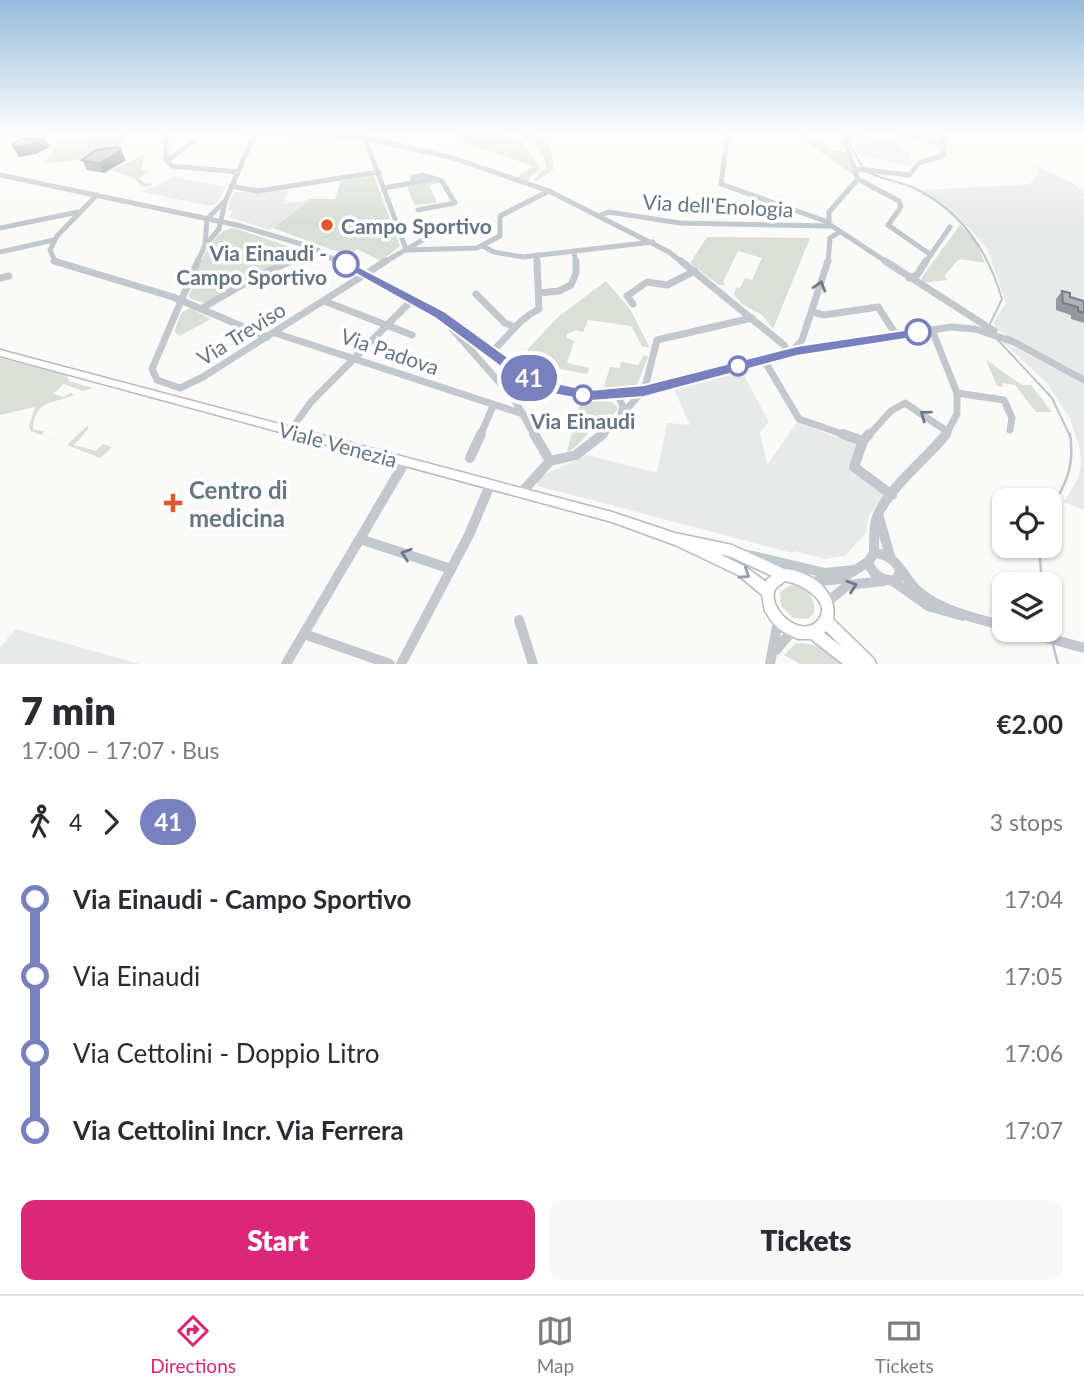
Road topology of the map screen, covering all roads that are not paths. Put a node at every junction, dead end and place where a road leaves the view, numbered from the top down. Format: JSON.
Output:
{"nodes":[{"id":1,"x":169,"y":163,"type":"edge"},
{"id":2,"x":241,"y":163,"type":"edge"},
{"id":3,"x":376,"y":163,"type":"edge"},
{"id":4,"x":468,"y":163,"type":"edge"},
{"id":5,"x":724,"y":163,"type":"edge"},
{"id":6,"x":857,"y":163,"type":"edge"},
{"id":7,"x":919,"y":163,"type":"edge"},
{"id":8,"x":861,"y":169,"type":"junction"},
{"id":9,"x":237,"y":172,"type":"junction"},
{"id":10,"x":379,"y":172,"type":"junction"},
{"id":11,"x":0,"y":173,"type":"edge"},
{"id":12,"x":858,"y":179,"type":"junction"},
{"id":13,"x":231,"y":186,"type":"junction"},
{"id":14,"x":384,"y":188,"type":"junction"},
{"id":15,"x":549,"y":191,"type":"junction"},
{"id":16,"x":97,"y":195,"type":"junction"},
{"id":17,"x":225,"y":202,"type":"junction"},
{"id":18,"x":418,"y":210,"type":"dead end"},
{"id":19,"x":78,"y":212,"type":"junction"},
{"id":20,"x":598,"y":214,"type":"junction"},
{"id":21,"x":208,"y":219,"type":"junction"},
{"id":22,"x":220,"y":224,"type":"junction"},
{"id":23,"x":829,"y":224,"type":"junction"},
{"id":24,"x":208,"y":227,"type":"junction"},
{"id":25,"x":950,"y":227,"type":"dead end"},
{"id":26,"x":0,"y":228,"type":"edge"},
{"id":27,"x":449,"y":229,"type":"dead end"},
{"id":28,"x":838,"y":233,"type":"junction"},
{"id":29,"x":54,"y":240,"type":"junction"},
{"id":30,"x":653,"y":243,"type":"junction"},
{"id":31,"x":205,"y":245,"type":"junction"},
{"id":32,"x":483,"y":246,"type":"junction"},
{"id":33,"x":318,"y":250,"type":"junction"},
{"id":34,"x":404,"y":251,"type":"junction"},
{"id":35,"x":0,"y":252,"type":"edge"},
{"id":36,"x":574,"y":253,"type":"junction"},
{"id":37,"x":537,"y":255,"type":"junction"},
{"id":38,"x":931,"y":255,"type":"junction"},
{"id":39,"x":695,"y":271,"type":"junction"},
{"id":40,"x":367,"y":274,"type":"junction"},
{"id":41,"x":9,"y":276,"type":"dead end"},
{"id":42,"x":0,"y":278,"type":"edge"},
{"id":43,"x":909,"y":278,"type":"junction"},
{"id":44,"x":539,"y":293,"type":"junction"},
{"id":45,"x":476,"y":294,"type":"dead end"},
{"id":46,"x":413,"y":299,"type":"junction"},
{"id":47,"x":182,"y":300,"type":"junction"},
{"id":48,"x":324,"y":301,"type":"junction"},
{"id":49,"x":633,"y":304,"type":"dead end"},
{"id":50,"x":202,"y":308,"type":"junction"},
{"id":51,"x":812,"y":312,"type":"junction"},
{"id":52,"x":440,"y":314,"type":"junction"},
{"id":53,"x":752,"y":318,"type":"junction"},
{"id":54,"x":975,"y":325,"type":"junction"},
{"id":55,"x":385,"y":327,"type":"junction"},
{"id":56,"x":514,"y":327,"type":"junction"},
{"id":57,"x":949,"y":327,"type":"junction"},
{"id":58,"x":932,"y":330,"type":"junction"},
{"id":59,"x":270,"y":335,"type":"junction"},
{"id":60,"x":412,"y":335,"type":"dead end"},
{"id":61,"x":897,"y":336,"type":"junction"},
{"id":62,"x":942,"y":347,"type":"junction"},
{"id":63,"x":794,"y":349,"type":"junction"},
{"id":64,"x":491,"y":352,"type":"junction"},
{"id":65,"x":0,"y":353,"type":"edge"},
{"id":66,"x":354,"y":358,"type":"junction"},
{"id":67,"x":764,"y":360,"type":"junction"},
{"id":68,"x":513,"y":370,"type":"junction"},
{"id":69,"x":522,"y":375,"type":"junction"},
{"id":70,"x":1084,"y":380,"type":"edge"},
{"id":71,"x":167,"y":384,"type":"junction"},
{"id":72,"x":501,"y":384,"type":"junction"},
{"id":73,"x":644,"y":391,"type":"junction"},
{"id":74,"x":957,"y":393,"type":"junction"},
{"id":75,"x":156,"y":395,"type":"junction"},
{"id":76,"x":621,"y":395,"type":"junction"},
{"id":77,"x":514,"y":399,"type":"junction"},
{"id":78,"x":631,"y":405,"type":"junction"},
{"id":79,"x":493,"y":406,"type":"junction"},
{"id":80,"x":523,"y":414,"type":"junction"},
{"id":81,"x":620,"y":418,"type":"junction"},
{"id":82,"x":1010,"y":430,"type":"dead end"},
{"id":83,"x":290,"y":431,"type":"junction"},
{"id":84,"x":948,"y":432,"type":"junction"},
{"id":85,"x":863,"y":441,"type":"junction"},
{"id":86,"x":470,"y":458,"type":"dead end"},
{"id":87,"x":550,"y":461,"type":"junction"},
{"id":88,"x":405,"y":462,"type":"junction"},
{"id":89,"x":490,"y":485,"type":"junction"},
{"id":90,"x":521,"y":493,"type":"junction"},
{"id":91,"x":892,"y":495,"type":"junction"},
{"id":92,"x":879,"y":517,"type":"junction"},
{"id":93,"x":360,"y":539,"type":"junction"},
{"id":94,"x":675,"y":539,"type":"junction"},
{"id":95,"x":732,"y":551,"type":"junction"},
{"id":96,"x":890,"y":556,"type":"junction"},
{"id":97,"x":871,"y":558,"type":"junction"},
{"id":98,"x":451,"y":569,"type":"junction"},
{"id":99,"x":854,"y":570,"type":"junction"},
{"id":100,"x":901,"y":571,"type":"junction"},
{"id":101,"x":783,"y":575,"type":"junction"},
{"id":102,"x":889,"y":581,"type":"junction"},
{"id":103,"x":809,"y":582,"type":"junction"},
{"id":104,"x":767,"y":592,"type":"junction"},
{"id":105,"x":826,"y":604,"type":"junction"},
{"id":106,"x":972,"y":617,"type":"junction"},
{"id":107,"x":519,"y":620,"type":"dead end"},
{"id":108,"x":778,"y":620,"type":"junction"},
{"id":109,"x":825,"y":620,"type":"junction"},
{"id":110,"x":992,"y":623,"type":"edge"},
{"id":111,"x":793,"y":630,"type":"junction"},
{"id":112,"x":812,"y":632,"type":"junction"},
{"id":113,"x":304,"y":634,"type":"junction"},
{"id":114,"x":1061,"y":642,"type":"edge"},
{"id":115,"x":1084,"y":648,"type":"edge"},
{"id":116,"x":775,"y":650,"type":"junction"},
{"id":117,"x":286,"y":664,"type":"edge"},
{"id":118,"x":390,"y":664,"type":"edge"},
{"id":119,"x":401,"y":664,"type":"edge"},
{"id":120,"x":533,"y":664,"type":"edge"},
{"id":121,"x":770,"y":664,"type":"edge"},
{"id":122,"x":854,"y":664,"type":"edge"},
{"id":123,"x":869,"y":664,"type":"edge"}],
"edges":[{"from":1,"to":9,"type":"street"},
{"from":2,"to":9,"type":"street"},
{"from":3,"to":10,"type":"street"},
{"from":4,"to":15,"type":"street"},
{"from":5,"to":23,"type":"street"},
{"from":6,"to":8,"type":"street"},
{"from":7,"to":8,"type":"street"},
{"from":8,"to":12,"type":"street"},
{"from":9,"to":13,"type":"street"},
{"from":10,"to":13,"type":"street"},
{"from":10,"to":14,"type":"street"},
{"from":11,"to":16,"type":"street"},
{"from":12,"to":23,"type":"street"},
{"from":12,"to":38,"type":"street"},
{"from":13,"to":17,"type":"street"},
{"from":14,"to":18,"type":"street"},
{"from":14,"to":34,"type":"street"},
{"from":15,"to":20,"type":"street"},
{"from":15,"to":32,"type":"street"},
{"from":16,"to":19,"type":"street"},
{"from":16,"to":21,"type":"street"},
{"from":17,"to":21,"type":"street"},
{"from":17,"to":22,"type":"street"},
{"from":19,"to":26,"type":"street"},
{"from":19,"to":29,"type":"street"},
{"from":20,"to":23,"type":"street","name":"Via dell'Enologia"},
{"from":20,"to":30,"type":"street"},
{"from":21,"to":22,"type":"street"},
{"from":21,"to":24,"type":"street"},
{"from":22,"to":24,"type":"street"},
{"from":22,"to":31,"type":"street"},
{"from":22,"to":33,"type":"street"},
{"from":23,"to":28,"type":"street"},
{"from":24,"to":31,"type":"street"},
{"from":25,"to":38,"type":"street"},
{"from":27,"to":34,"type":"street","name":"Via Treviso"},
{"from":28,"to":43,"type":"street"},
{"from":51,"to":28,"type":"street","one_way":true},
{"from":29,"to":35,"type":"street"},
{"from":29,"to":47,"type":"street","name":"Via Padova"},
{"from":30,"to":36,"type":"street"},
{"from":30,"to":39,"type":"street"},
{"from":31,"to":47,"type":"street"},
{"from":32,"to":34,"type":"street"},
{"from":32,"to":37,"type":"street"},
{"from":33,"to":40,"type":"street"},
{"from":33,"to":50,"type":"street"},
{"from":34,"to":40,"type":"street","name":"Via Treviso"},
{"from":36,"to":37,"type":"street"},
{"from":36,"to":44,"type":"street"},
{"from":37,"to":44,"type":"street"},
{"from":38,"to":43,"type":"street"},
{"from":39,"to":49,"type":"street"},
{"from":39,"to":53,"type":"street"},
{"from":40,"to":46,"type":"street"},
{"from":40,"to":48,"type":"street","name":"Via Treviso"},
{"from":41,"to":42,"type":"street"},
{"from":43,"to":54,"type":"street"},
{"from":44,"to":56,"type":"street"},
{"from":45,"to":56,"type":"street"},
{"from":46,"to":52,"type":"street"},
{"from":46,"to":55,"type":"street"},
{"from":47,"to":50,"type":"street","name":"Via Padova"},
{"from":47,"to":71,"type":"street"},
{"from":48,"to":55,"type":"street"},
{"from":48,"to":59,"type":"street","name":"Via Treviso"},
{"from":50,"to":59,"type":"street","name":"Via Padova"},
{"from":51,"to":61,"type":"street"},
{"from":51,"to":63,"type":"street"},
{"from":52,"to":64,"type":"street"},
{"from":52,"to":72,"type":"street"},
{"from":53,"to":63,"type":"street"},
{"from":53,"to":73,"type":"street"},
{"from":54,"to":57,"type":"street"},
{"from":54,"to":70,"type":"street"},
{"from":55,"to":60,"type":"street"},
{"from":55,"to":66,"type":"street"},
{"from":56,"to":64,"type":"street"},
{"from":57,"to":58,"type":"street"},
{"from":57,"to":62,"type":"street"},
{"from":58,"to":61,"type":"street"},
{"from":58,"to":62,"type":"street"},
{"from":59,"to":66,"type":"street","name":"Via Padova"},
{"from":59,"to":71,"type":"street","name":"Via Treviso"},
{"from":61,"to":63,"type":"street"},
{"from":62,"to":74,"type":"street"},
{"from":63,"to":67,"type":"street"},
{"from":64,"to":68,"type":"street"},
{"from":65,"to":75,"type":"main road","name":"Viale Venezia"},
{"from":66,"to":79,"type":"street","name":"Via Padova"},
{"from":66,"to":83,"type":"street"},
{"from":67,"to":73,"type":"street"},
{"from":67,"to":85,"type":"street"},
{"from":68,"to":69,"type":"street"},
{"from":68,"to":72,"type":"street"},
{"from":69,"to":76,"type":"street"},
{"from":69,"to":77,"type":"street"},
{"from":71,"to":75,"type":"street"},
{"from":72,"to":77,"type":"street"},
{"from":73,"to":76,"type":"street"},
{"from":73,"to":78,"type":"street"},
{"from":74,"to":82,"type":"street"},
{"from":74,"to":84,"type":"street"},
{"from":75,"to":83,"type":"main road","name":"Viale Venezia"},
{"from":76,"to":78,"type":"street"},
{"from":76,"to":81,"type":"street"},
{"from":77,"to":80,"type":"street"},
{"from":78,"to":81,"type":"street"},
{"from":79,"to":80,"type":"street","name":"Via Padova"},
{"from":79,"to":86,"type":"street"},
{"from":80,"to":87,"type":"street"},
{"from":81,"to":87,"type":"street"},
{"from":83,"to":88,"type":"main road","name":"Viale Venezia"},
{"from":84,"to":85,"type":"street","one_way":true},
{"from":84,"to":91,"type":"street"},
{"from":85,"to":91,"type":"street"},
{"from":87,"to":90,"type":"street"},
{"from":88,"to":89,"type":"main road","name":"Viale Venezia"},
{"from":88,"to":93,"type":"street"},
{"from":89,"to":90,"type":"main road","name":"Viale Venezia"},
{"from":89,"to":98,"type":"street"},
{"from":90,"to":94,"type":"main road","name":"Viale Venezia"},
{"from":91,"to":92,"type":"street"},
{"from":92,"to":96,"type":"street"},
{"from":92,"to":97,"type":"street"},
{"from":98,"to":93,"type":"street","one_way":true},
{"from":93,"to":113,"type":"street"},
{"from":94,"to":95,"type":"main road"},
{"from":94,"to":104,"type":"main road","one_way":true},
{"from":95,"to":99,"type":"street"},
{"from":95,"to":101,"type":"main road"},
{"from":96,"to":97,"type":"street"},
{"from":96,"to":100,"type":"street"},
{"from":97,"to":99,"type":"street"},
{"from":97,"to":102,"type":"street"},
{"from":98,"to":119,"type":"street"},
{"from":99,"to":103,"type":"street"},
{"from":100,"to":102,"type":"street"},
{"from":100,"to":106,"type":"street"},
{"from":101,"to":103,"type":"main road"},
{"from":101,"to":104,"type":"main road"},
{"from":105,"to":102,"type":"street","one_way":true},
{"from":102,"to":106,"type":"street"},
{"from":103,"to":105,"type":"main road"},
{"from":104,"to":108,"type":"main road"},
{"from":105,"to":109,"type":"main road"},
{"from":106,"to":110,"type":"street"},
{"from":107,"to":120,"type":"street"},
{"from":108,"to":111,"type":"main road"},
{"from":108,"to":116,"type":"street"},
{"from":109,"to":112,"type":"main road"},
{"from":109,"to":123,"type":"main road"},
{"from":111,"to":112,"type":"main road"},
{"from":111,"to":116,"type":"street"},
{"from":112,"to":122,"type":"main road"},
{"from":113,"to":117,"type":"street"},
{"from":113,"to":118,"type":"street"},
{"from":114,"to":115,"type":"street"},
{"from":116,"to":121,"type":"street"}]}
